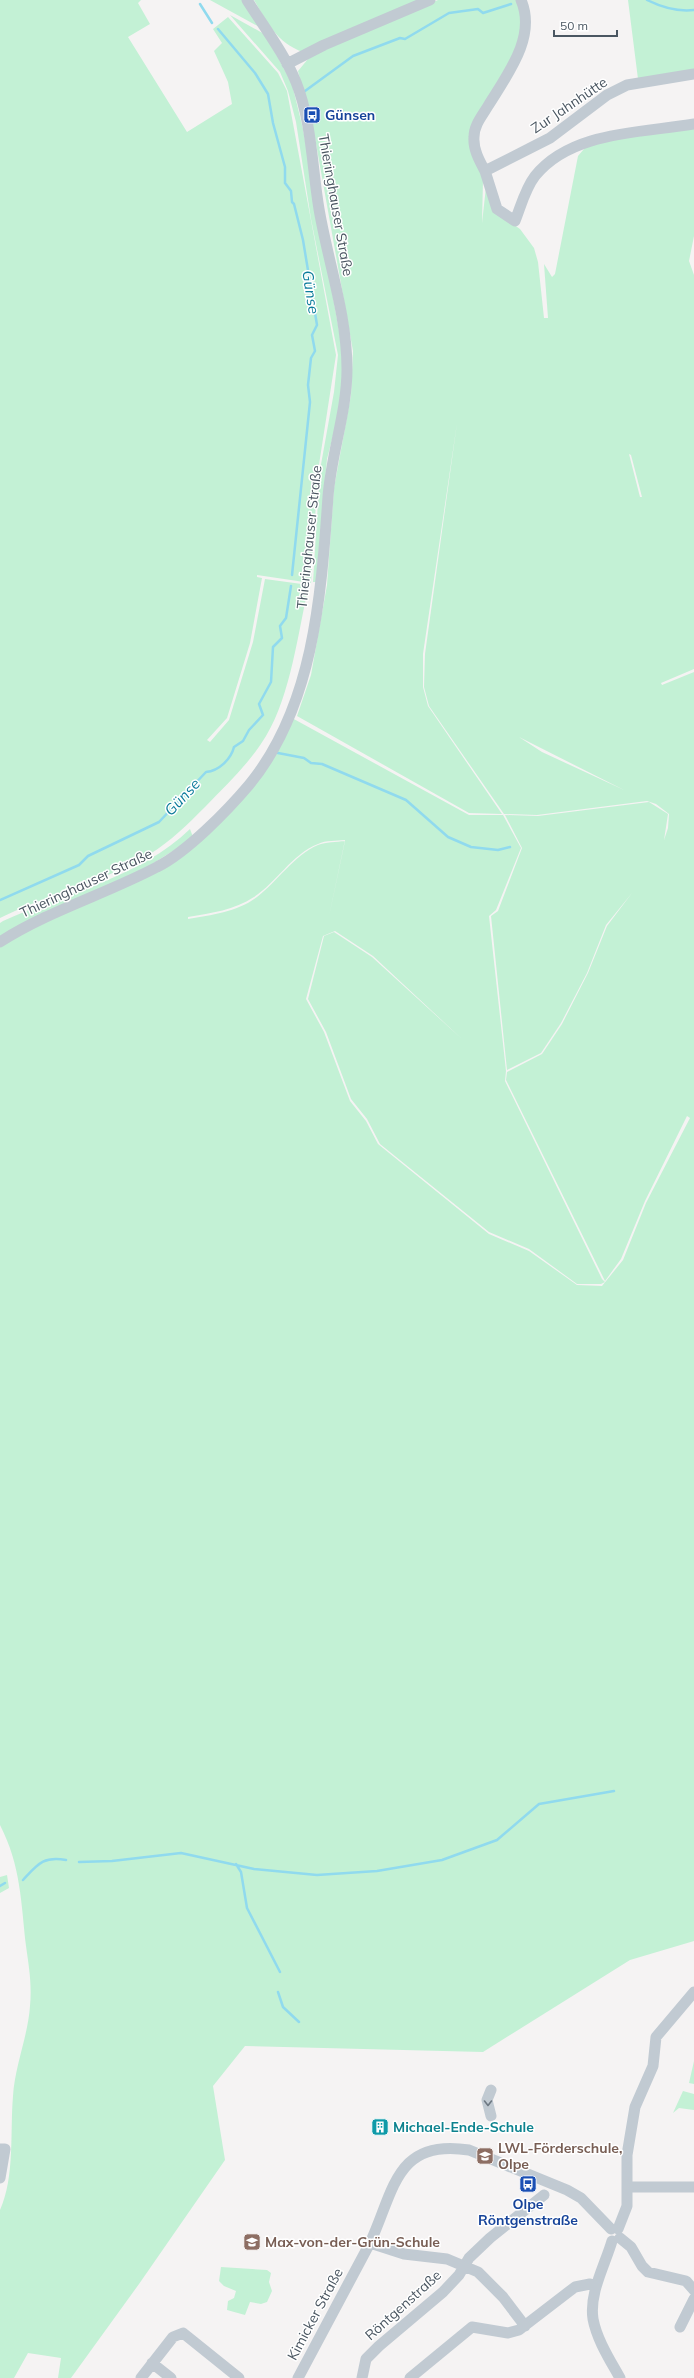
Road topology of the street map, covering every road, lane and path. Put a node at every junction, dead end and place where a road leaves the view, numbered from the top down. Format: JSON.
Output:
{"nodes":[{"id":1,"x":247,"y":0,"type":"edge"},
{"id":2,"x":430,"y":0,"type":"edge"},
{"id":3,"x":521,"y":0,"type":"edge"},
{"id":4,"x":287,"y":64,"type":"junction"},
{"id":5,"x":694,"y":74,"type":"edge"},
{"id":6,"x":694,"y":124,"type":"edge"},
{"id":7,"x":485,"y":171,"type":"junction"},
{"id":8,"x":0,"y":942,"type":"edge"},
{"id":9,"x":694,"y":1992,"type":"edge"},
{"id":10,"x":491,"y":2090,"type":"dead end"},
{"id":11,"x":491,"y":2116,"type":"dead end"},
{"id":12,"x":2,"y":2149,"type":"edge"},
{"id":13,"x":0,"y":2178,"type":"edge"},
{"id":14,"x":627,"y":2187,"type":"junction"},
{"id":15,"x":694,"y":2187,"type":"edge"},
{"id":16,"x":544,"y":2195,"type":"dead end"},
{"id":17,"x":615,"y":2234,"type":"junction"},
{"id":18,"x":370,"y":2243,"type":"junction"},
{"id":19,"x":464,"y":2266,"type":"junction"},
{"id":20,"x":590,"y":2284,"type":"dead end"},
{"id":21,"x":694,"y":2290,"type":"edge"},
{"id":22,"x":694,"y":2299,"type":"edge"},
{"id":23,"x":525,"y":2326,"type":"junction"},
{"id":24,"x":680,"y":2327,"type":"dead end"},
{"id":25,"x":152,"y":2363,"type":"junction"},
{"id":26,"x":141,"y":2378,"type":"edge"},
{"id":27,"x":171,"y":2378,"type":"edge"},
{"id":28,"x":239,"y":2378,"type":"edge"},
{"id":29,"x":298,"y":2378,"type":"edge"},
{"id":30,"x":362,"y":2378,"type":"edge"},
{"id":31,"x":410,"y":2378,"type":"edge"},
{"id":32,"x":620,"y":2378,"type":"edge"}],
"edges":[{"from":1,"to":4,"type":"street","name":"Thieringhauser Straße"},
{"from":2,"to":4,"type":"street"},
{"from":3,"to":7,"type":"street"},
{"from":4,"to":8,"type":"street","name":"Thieringhauser Straße"},
{"from":5,"to":7,"type":"street","name":"Zur Jahnhütte"},
{"from":6,"to":7,"type":"street"},
{"from":9,"to":14,"type":"street"},
{"from":10,"to":11,"type":"street","one_way":true},
{"from":12,"to":13,"type":"street"},
{"from":14,"to":15,"type":"street"},
{"from":14,"to":17,"type":"street"},
{"from":16,"to":19,"type":"street","name":"Röntgenstraße"},
{"from":17,"to":18,"type":"street","name":"Kimicker Straße"},
{"from":17,"to":21,"type":"street","name":"Kimicker Straße"},
{"from":17,"to":32,"type":"street"},
{"from":18,"to":19,"type":"street"},
{"from":18,"to":29,"type":"street","name":"Kimicker Straße"},
{"from":19,"to":23,"type":"street"},
{"from":19,"to":30,"type":"street","name":"Röntgenstraße"},
{"from":20,"to":23,"type":"street"},
{"from":22,"to":24,"type":"street"},
{"from":23,"to":31,"type":"street"},
{"from":25,"to":26,"type":"street"},
{"from":25,"to":27,"type":"street"},
{"from":25,"to":28,"type":"street"}]}
